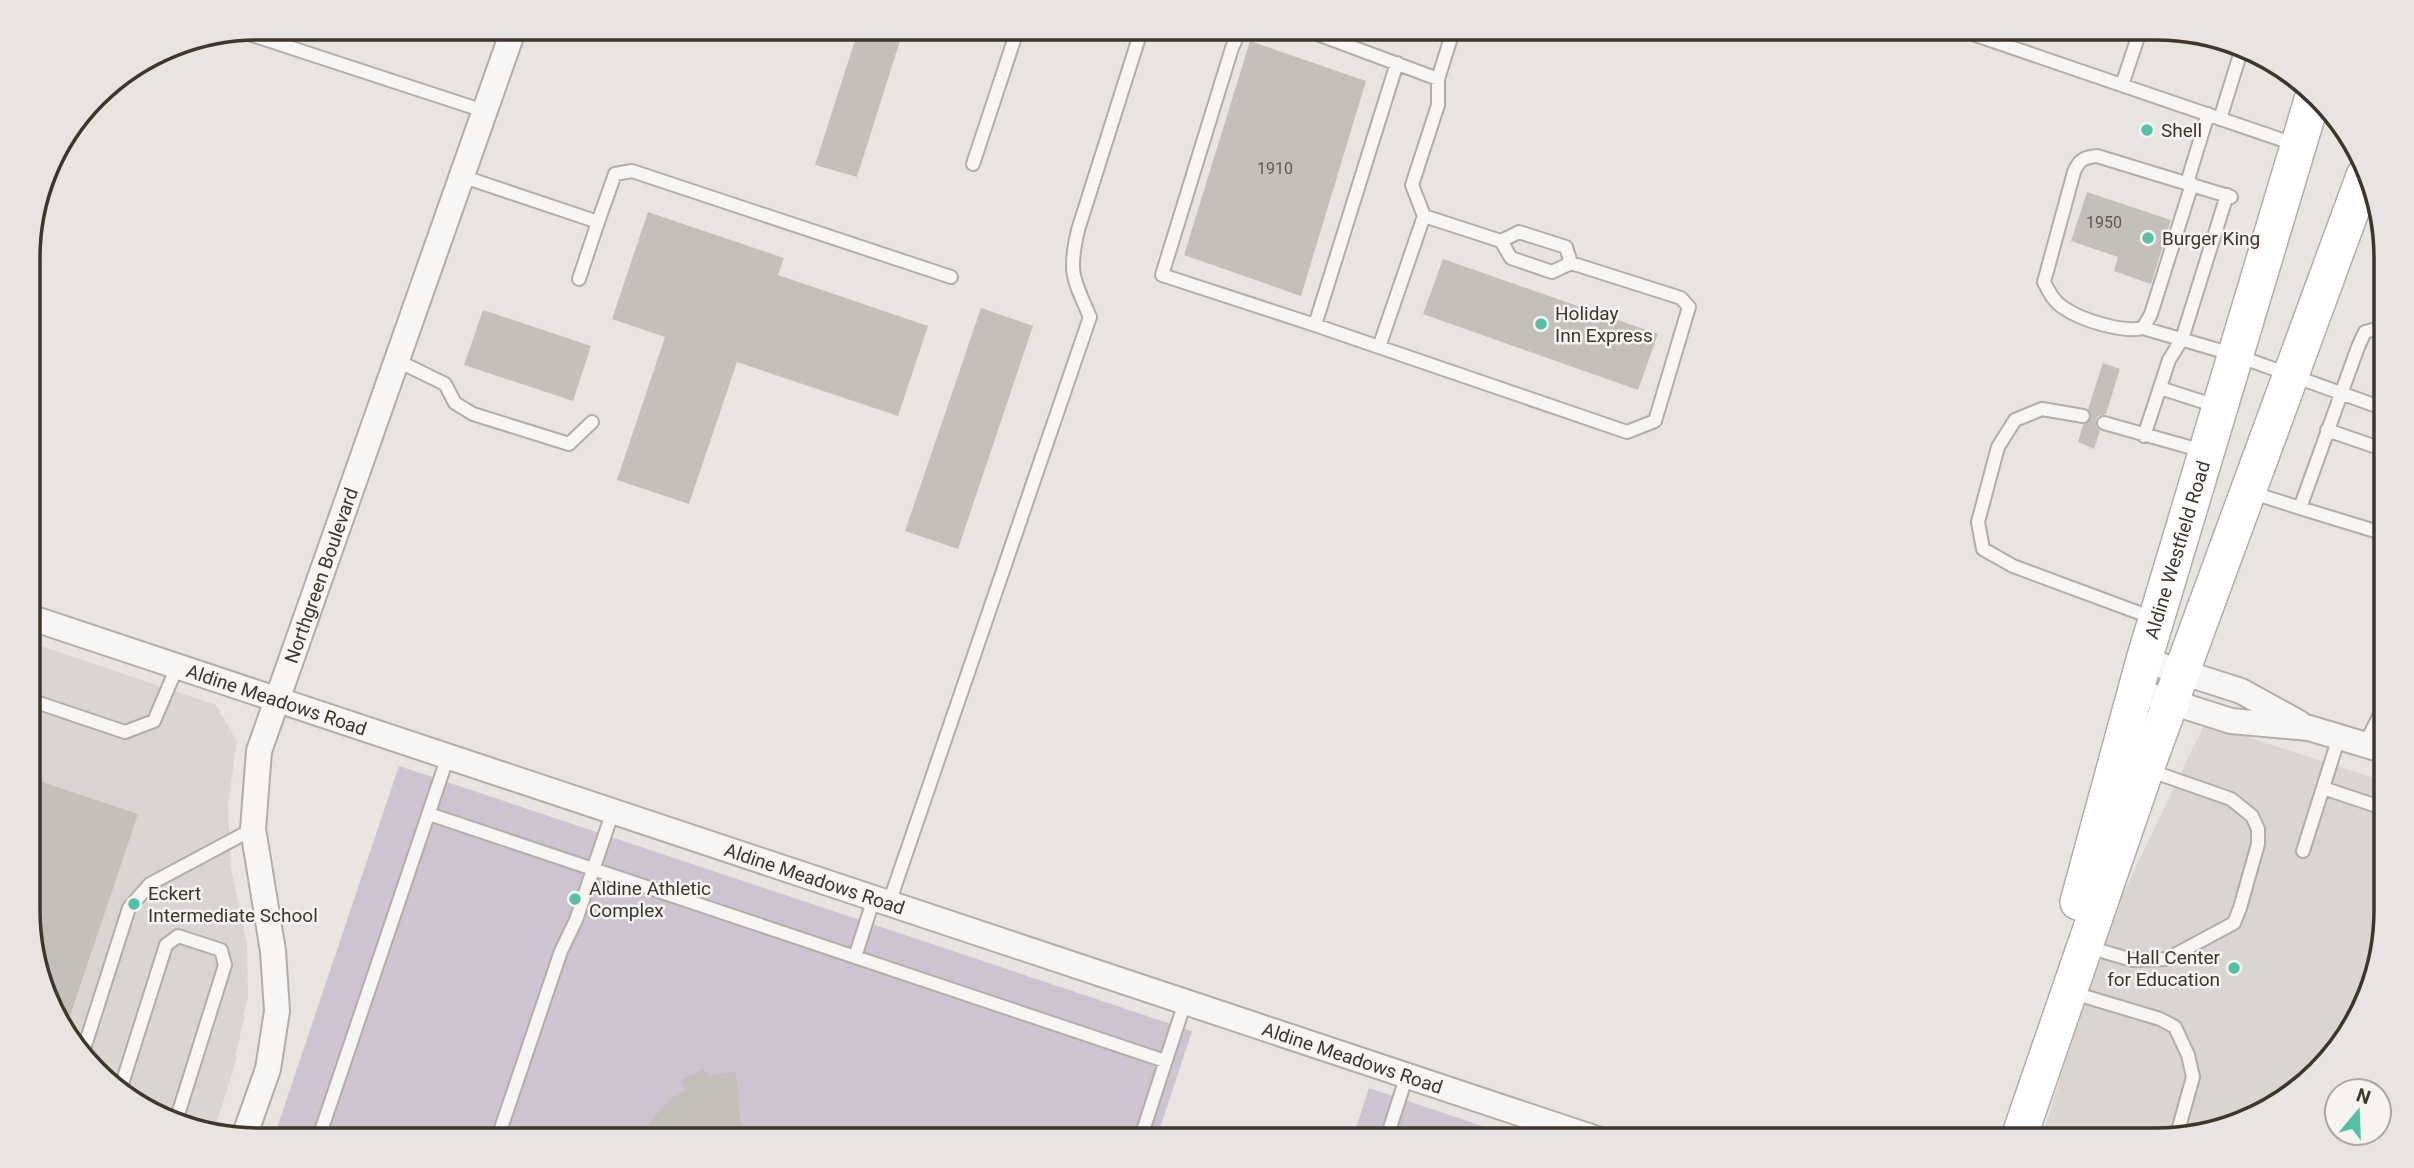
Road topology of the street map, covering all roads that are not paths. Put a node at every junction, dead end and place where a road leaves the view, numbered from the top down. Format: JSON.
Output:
{"nodes":[{"id":1,"x":265,"y":40,"type":"edge"},
{"id":2,"x":509,"y":40,"type":"edge"},
{"id":3,"x":1014,"y":40,"type":"edge"},
{"id":4,"x":1138,"y":40,"type":"edge"},
{"id":5,"x":1236,"y":40,"type":"edge"},
{"id":6,"x":1334,"y":40,"type":"edge"},
{"id":7,"x":1450,"y":40,"type":"edge"},
{"id":8,"x":1990,"y":40,"type":"edge"},
{"id":9,"x":2137,"y":40,"type":"edge"},
{"id":10,"x":2238,"y":57,"type":"edge"},
{"id":11,"x":1397,"y":63,"type":"junction"},
{"id":12,"x":1438,"y":79,"type":"junction"},
{"id":13,"x":2122,"y":85,"type":"junction"},
{"id":14,"x":2311,"y":105,"type":"edge"},
{"id":15,"x":484,"y":111,"type":"junction"},
{"id":16,"x":2214,"y":116,"type":"junction"},
{"id":17,"x":2298,"y":145,"type":"junction"},
{"id":18,"x":973,"y":164,"type":"dead end"},
{"id":19,"x":461,"y":176,"type":"junction"},
{"id":20,"x":2190,"y":183,"type":"junction"},
{"id":21,"x":2361,"y":185,"type":"edge"},
{"id":22,"x":1424,"y":216,"type":"junction"},
{"id":23,"x":598,"y":222,"type":"junction"},
{"id":24,"x":1502,"y":241,"type":"junction"},
{"id":25,"x":1571,"y":262,"type":"junction"},
{"id":26,"x":951,"y":277,"type":"dead end"},
{"id":27,"x":579,"y":279,"type":"dead end"},
{"id":28,"x":1315,"y":326,"type":"junction"},
{"id":29,"x":2143,"y":328,"type":"junction"},
{"id":30,"x":2374,"y":329,"type":"edge"},
{"id":31,"x":2182,"y":339,"type":"junction"},
{"id":32,"x":1379,"y":346,"type":"junction"},
{"id":33,"x":2235,"y":355,"type":"junction"},
{"id":34,"x":396,"y":360,"type":"junction"},
{"id":35,"x":2291,"y":375,"type":"junction"},
{"id":36,"x":2160,"y":388,"type":"junction"},
{"id":37,"x":2340,"y":395,"type":"junction"},
{"id":38,"x":2374,"y":406,"type":"edge"},
{"id":39,"x":2220,"y":407,"type":"junction"},
{"id":40,"x":2083,"y":416,"type":"dead end"},
{"id":41,"x":592,"y":422,"type":"dead end"},
{"id":42,"x":2104,"y":423,"type":"dead end"},
{"id":43,"x":2327,"y":430,"type":"junction"},
{"id":44,"x":2144,"y":436,"type":"junction"},
{"id":45,"x":2374,"y":446,"type":"edge"},
{"id":46,"x":2207,"y":453,"type":"junction"},
{"id":47,"x":2248,"y":492,"type":"junction"},
{"id":48,"x":2300,"y":508,"type":"junction"},
{"id":49,"x":2374,"y":531,"type":"edge"},
{"id":50,"x":2157,"y":620,"type":"junction"},
{"id":51,"x":40,"y":621,"type":"edge"},
{"id":52,"x":177,"y":667,"type":"junction"},
{"id":53,"x":2140,"y":676,"type":"junction"},
{"id":54,"x":2176,"y":687,"type":"junction"},
{"id":55,"x":275,"y":699,"type":"junction"},
{"id":56,"x":40,"y":703,"type":"edge"},
{"id":57,"x":2339,"y":737,"type":"junction"},
{"id":58,"x":2374,"y":748,"type":"edge"},
{"id":59,"x":448,"y":756,"type":"junction"},
{"id":60,"x":2146,"y":769,"type":"junction"},
{"id":61,"x":2323,"y":788,"type":"junction"},
{"id":62,"x":2374,"y":805,"type":"edge"},
{"id":63,"x":613,"y":811,"type":"junction"},
{"id":64,"x":429,"y":814,"type":"junction"},
{"id":65,"x":253,"y":829,"type":"junction"},
{"id":66,"x":2303,"y":851,"type":"dead end"},
{"id":67,"x":593,"y":870,"type":"junction"},
{"id":68,"x":882,"y":901,"type":"junction"},
{"id":69,"x":2084,"y":946,"type":"junction"},
{"id":70,"x":855,"y":957,"type":"junction"},
{"id":71,"x":2065,"y":998,"type":"junction"},
{"id":72,"x":1185,"y":1002,"type":"junction"},
{"id":73,"x":86,"y":1043,"type":"edge"},
{"id":74,"x":1166,"y":1061,"type":"junction"},
{"id":75,"x":2040,"y":1070,"type":"junction"},
{"id":76,"x":1407,"y":1075,"type":"junction"},
{"id":77,"x":123,"y":1081,"type":"edge"},
{"id":78,"x":179,"y":1112,"type":"edge"},
{"id":79,"x":2179,"y":1126,"type":"edge"},
{"id":80,"x":247,"y":1127,"type":"edge"},
{"id":81,"x":1390,"y":1127,"type":"edge"},
{"id":82,"x":1562,"y":1127,"type":"edge"},
{"id":83,"x":2002,"y":1127,"type":"edge"},
{"id":84,"x":2022,"y":1127,"type":"edge"},
{"id":85,"x":322,"y":1128,"type":"edge"},
{"id":86,"x":501,"y":1128,"type":"edge"},
{"id":87,"x":1143,"y":1128,"type":"edge"}],
"edges":[{"from":1,"to":15,"type":"lane"},
{"from":2,"to":15,"type":"street","name":"Northgreen Boulevard"},
{"from":3,"to":18,"type":"lane"},
{"from":4,"to":68,"type":"lane"},
{"from":5,"to":28,"type":"lane"},
{"from":6,"to":11,"type":"lane"},
{"from":7,"to":12,"type":"lane"},
{"from":8,"to":13,"type":"lane"},
{"from":9,"to":13,"type":"lane"},
{"from":10,"to":16,"type":"lane"},
{"from":11,"to":12,"type":"lane"},
{"from":11,"to":28,"type":"lane"},
{"from":12,"to":22,"type":"lane"},
{"from":13,"to":16,"type":"lane"},
{"from":14,"to":17,"type":"main road","name":"Aldine Westfield Road"},
{"from":15,"to":19,"type":"street","name":"Northgreen Boulevard"},
{"from":16,"to":17,"type":"lane"},
{"from":16,"to":20,"type":"lane"},
{"from":17,"to":33,"type":"main road","name":"Aldine Westfield Road"},
{"from":19,"to":23,"type":"lane"},
{"from":19,"to":34,"type":"street","name":"Northgreen Boulevard"},
{"from":20,"to":29,"type":"lane"},
{"from":20,"to":29,"type":"lane"},
{"from":20,"to":31,"type":"lane"},
{"from":21,"to":35,"type":"main road","name":"Aldine Westfield Road"},
{"from":22,"to":24,"type":"lane"},
{"from":22,"to":32,"type":"lane"},
{"from":23,"to":26,"type":"lane"},
{"from":23,"to":27,"type":"lane"},
{"from":24,"to":25,"type":"lane"},
{"from":24,"to":25,"type":"lane"},
{"from":25,"to":32,"type":"lane"},
{"from":28,"to":32,"type":"lane"},
{"from":29,"to":31,"type":"lane"},
{"from":30,"to":37,"type":"lane"},
{"from":31,"to":33,"type":"lane"},
{"from":31,"to":36,"type":"lane"},
{"from":33,"to":35,"type":"lane"},
{"from":33,"to":39,"type":"main road","name":"Aldine Westfield Road"},
{"from":34,"to":41,"type":"lane"},
{"from":34,"to":55,"type":"street","name":"Northgreen Boulevard"},
{"from":35,"to":37,"type":"lane"},
{"from":35,"to":47,"type":"main road","name":"Aldine Westfield Road"},
{"from":36,"to":39,"type":"lane"},
{"from":36,"to":44,"type":"lane"},
{"from":37,"to":38,"type":"lane"},
{"from":37,"to":43,"type":"lane"},
{"from":39,"to":46,"type":"main road","name":"Aldine Westfield Road"},
{"from":40,"to":50,"type":"lane"},
{"from":42,"to":44,"type":"lane"},
{"from":43,"to":45,"type":"lane"},
{"from":43,"to":48,"type":"lane"},
{"from":44,"to":46,"type":"lane"},
{"from":46,"to":50,"type":"main road","name":"Aldine Westfield Road"},
{"from":47,"to":48,"type":"lane"},
{"from":47,"to":54,"type":"main road","name":"Aldine Westfield Road"},
{"from":48,"to":49,"type":"lane"},
{"from":50,"to":53,"type":"main road","name":"Aldine Westfield Road"},
{"from":51,"to":52,"type":"street","name":"Aldine Meadows Road"},
{"from":52,"to":55,"type":"street","name":"Aldine Meadows Road"},
{"from":52,"to":56,"type":"lane"},
{"from":53,"to":54,"type":"street"},
{"from":53,"to":71,"type":"main road","name":"Aldine Westfield Road"},
{"from":54,"to":57,"type":"street"},
{"from":54,"to":60,"type":"main road","name":"Aldine Westfield Road"},
{"from":55,"to":59,"type":"street","name":"Aldine Meadows Road"},
{"from":55,"to":65,"type":"street","name":"Northgreen Boulevard"},
{"from":57,"to":58,"type":"street"},
{"from":57,"to":61,"type":"lane"},
{"from":59,"to":63,"type":"street","name":"Aldine Meadows Road"},
{"from":59,"to":64,"type":"lane"},
{"from":60,"to":69,"type":"main road","name":"Aldine Westfield Road"},
{"from":60,"to":69,"type":"lane"},
{"from":61,"to":62,"type":"lane"},
{"from":61,"to":66,"type":"lane"},
{"from":63,"to":67,"type":"lane"},
{"from":63,"to":68,"type":"street","name":"Aldine Meadows Road"},
{"from":64,"to":67,"type":"lane"},
{"from":64,"to":85,"type":"lane"},
{"from":65,"to":73,"type":"lane"},
{"from":65,"to":80,"type":"street","name":"Northgreen Boulevard"},
{"from":67,"to":70,"type":"lane"},
{"from":67,"to":86,"type":"lane"},
{"from":68,"to":70,"type":"lane"},
{"from":68,"to":72,"type":"street","name":"Aldine Meadows Road"},
{"from":69,"to":71,"type":"main road","name":"Aldine Westfield Road"},
{"from":70,"to":74,"type":"lane"},
{"from":71,"to":75,"type":"main road","name":"Aldine Westfield Road"},
{"from":71,"to":79,"type":"lane"},
{"from":72,"to":74,"type":"lane"},
{"from":72,"to":76,"type":"street","name":"Aldine Meadows Road"},
{"from":74,"to":87,"type":"lane"},
{"from":75,"to":83,"type":"main road"},
{"from":75,"to":84,"type":"main road","name":"Aldine Westfield Road"},
{"from":76,"to":81,"type":"lane"},
{"from":76,"to":82,"type":"street","name":"Aldine Meadows Road"},
{"from":77,"to":78,"type":"lane"}]}
